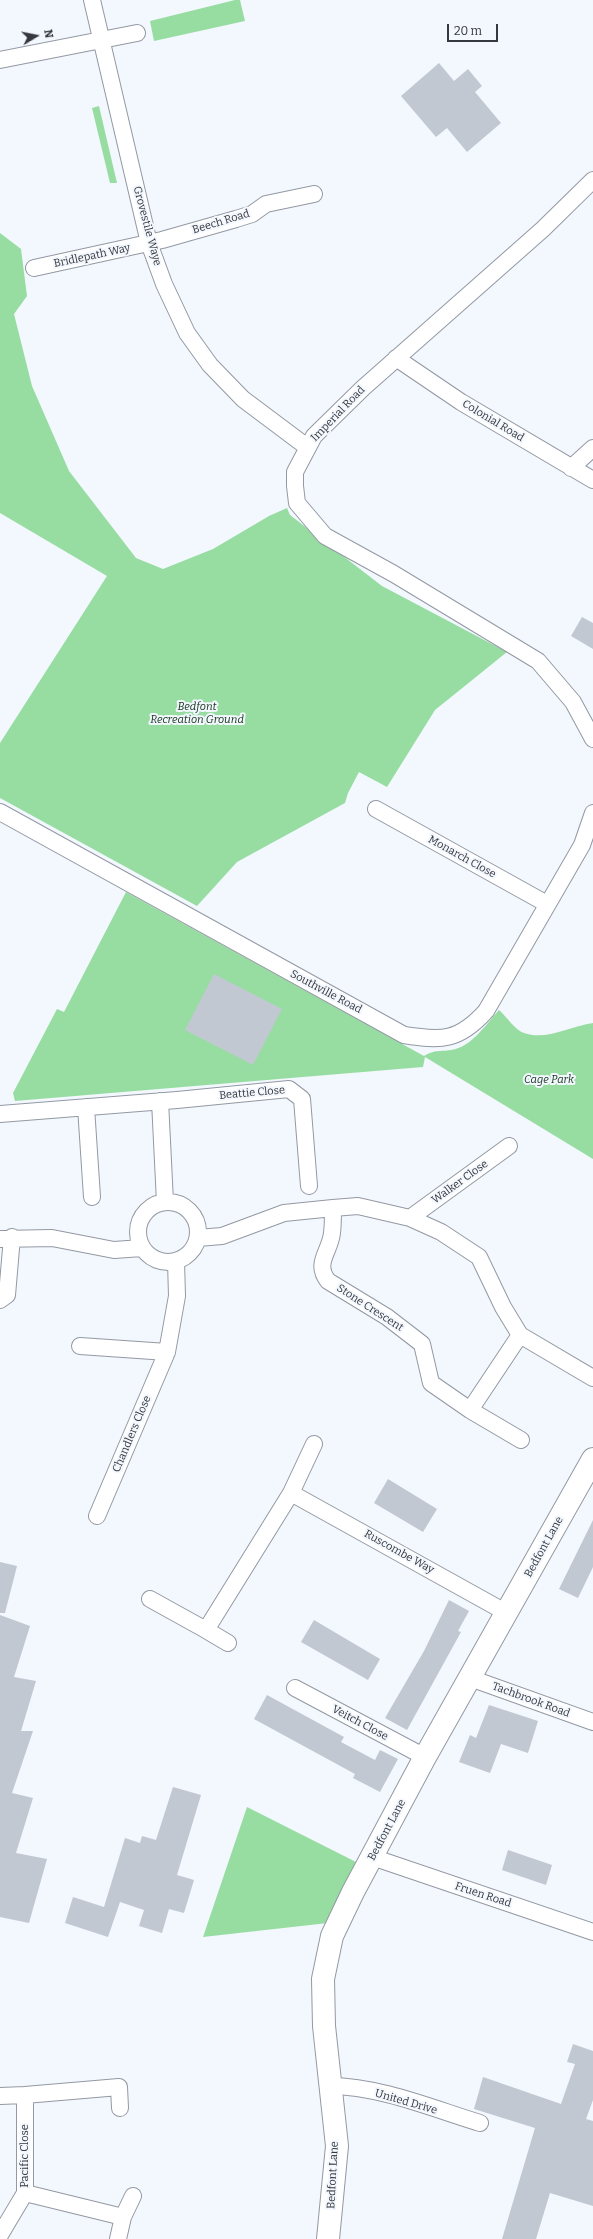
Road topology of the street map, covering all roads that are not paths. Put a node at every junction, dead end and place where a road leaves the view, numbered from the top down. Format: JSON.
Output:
{"nodes":[{"id":1,"x":92,"y":0,"type":"edge"},
{"id":2,"x":137,"y":33,"type":"dead end"},
{"id":3,"x":101,"y":40,"type":"junction"},
{"id":4,"x":0,"y":60,"type":"edge"},
{"id":5,"x":593,"y":180,"type":"edge"},
{"id":6,"x":314,"y":194,"type":"dead end"},
{"id":7,"x":149,"y":243,"type":"junction"},
{"id":8,"x":34,"y":268,"type":"dead end"},
{"id":9,"x":396,"y":358,"type":"junction"},
{"id":10,"x":307,"y":447,"type":"junction"},
{"id":11,"x":593,"y":448,"type":"edge"},
{"id":12,"x":571,"y":468,"type":"junction"},
{"id":13,"x":593,"y":480,"type":"edge"},
{"id":14,"x":593,"y":738,"type":"edge"},
{"id":15,"x":376,"y":809,"type":"dead end"},
{"id":16,"x":0,"y":812,"type":"edge"},
{"id":17,"x":593,"y":813,"type":"edge"},
{"id":18,"x":587,"y":848,"type":"edge"},
{"id":19,"x":547,"y":904,"type":"junction"},
{"id":20,"x":160,"y":1101,"type":"junction"},
{"id":21,"x":86,"y":1108,"type":"junction"},
{"id":22,"x":0,"y":1114,"type":"edge"},
{"id":23,"x":509,"y":1146,"type":"dead end"},
{"id":24,"x":309,"y":1186,"type":"dead end"},
{"id":25,"x":92,"y":1197,"type":"dead end"},
{"id":26,"x":166,"y":1202,"type":"junction"},
{"id":27,"x":333,"y":1208,"type":"junction"},
{"id":28,"x":410,"y":1218,"type":"junction"},
{"id":29,"x":6,"y":1238,"type":"edge"},
{"id":30,"x":198,"y":1238,"type":"junction"},
{"id":31,"x":142,"y":1248,"type":"junction"},
{"id":32,"x":176,"y":1261,"type":"junction"},
{"id":33,"x":0,"y":1300,"type":"edge"},
{"id":34,"x":520,"y":1335,"type":"junction"},
{"id":35,"x":80,"y":1346,"type":"dead end"},
{"id":36,"x":167,"y":1352,"type":"junction"},
{"id":37,"x":593,"y":1378,"type":"edge"},
{"id":38,"x":470,"y":1410,"type":"junction"},
{"id":39,"x":521,"y":1440,"type":"dead end"},
{"id":40,"x":314,"y":1444,"type":"dead end"},
{"id":41,"x":593,"y":1459,"type":"edge"},
{"id":42,"x":291,"y":1492,"type":"junction"},
{"id":43,"x":97,"y":1516,"type":"dead end"},
{"id":44,"x":150,"y":1599,"type":"dead end"},
{"id":45,"x":507,"y":1613,"type":"junction"},
{"id":46,"x":206,"y":1630,"type":"junction"},
{"id":47,"x":228,"y":1643,"type":"dead end"},
{"id":48,"x":470,"y":1678,"type":"junction"},
{"id":49,"x":295,"y":1688,"type":"dead end"},
{"id":50,"x":593,"y":1722,"type":"edge"},
{"id":51,"x":425,"y":1757,"type":"junction"},
{"id":52,"x":372,"y":1857,"type":"junction"},
{"id":53,"x":593,"y":1932,"type":"edge"},
{"id":54,"x":330,"y":2086,"type":"junction"},
{"id":55,"x":25,"y":2095,"type":"junction"},
{"id":56,"x":0,"y":2096,"type":"edge"},
{"id":57,"x":120,"y":2108,"type":"dead end"},
{"id":58,"x":480,"y":2123,"type":"dead end"},
{"id":59,"x":25,"y":2193,"type":"junction"},
{"id":60,"x":132,"y":2196,"type":"dead end"},
{"id":61,"x":123,"y":2217,"type":"junction"},
{"id":62,"x":0,"y":2235,"type":"edge"},
{"id":63,"x":118,"y":2239,"type":"edge"},
{"id":64,"x":328,"y":2239,"type":"edge"}],
"edges":[{"from":1,"to":3,"type":"street","name":"Grovestile Waye"},
{"from":2,"to":3,"type":"street"},
{"from":3,"to":4,"type":"street"},
{"from":3,"to":7,"type":"street","name":"Grovestile Waye"},
{"from":5,"to":9,"type":"street","name":"Imperial Road"},
{"from":6,"to":7,"type":"street","name":"Beech Road"},
{"from":7,"to":8,"type":"street","name":"Bridlepath Way"},
{"from":7,"to":10,"type":"street","name":"Grovestile Waye"},
{"from":9,"to":10,"type":"street","name":"Imperial Road"},
{"from":9,"to":12,"type":"street","name":"Colonial Road"},
{"from":10,"to":14,"type":"street","name":"Imperial Road"},
{"from":11,"to":12,"type":"street"},
{"from":12,"to":13,"type":"street","name":"Colonial Road"},
{"from":15,"to":19,"type":"street","name":"Monarch Close"},
{"from":16,"to":19,"type":"street","name":"Southville Road"},
{"from":17,"to":18,"type":"street"},
{"from":18,"to":19,"type":"street","name":"Southville Road"},
{"from":20,"to":21,"type":"street","name":"Beattie Close"},
{"from":20,"to":24,"type":"street","name":"Beattie Close"},
{"from":20,"to":26,"type":"street"},
{"from":21,"to":22,"type":"street","name":"Beattie Close"},
{"from":21,"to":25,"type":"street"},
{"from":23,"to":28,"type":"street","name":"Walker Close"},
{"from":26,"to":30,"type":"street"},
{"from":26,"to":31,"type":"street"},
{"from":27,"to":28,"type":"street"},
{"from":27,"to":30,"type":"street"},
{"from":27,"to":38,"type":"street","name":"Stone Crescent"},
{"from":28,"to":34,"type":"street"},
{"from":29,"to":31,"type":"street"},
{"from":29,"to":33,"type":"street"},
{"from":30,"to":32,"type":"street"},
{"from":31,"to":32,"type":"street"},
{"from":32,"to":36,"type":"street","name":"Chandlers Close"},
{"from":34,"to":37,"type":"street"},
{"from":34,"to":38,"type":"street"},
{"from":35,"to":36,"type":"street"},
{"from":36,"to":43,"type":"street","name":"Chandlers Close"},
{"from":38,"to":39,"type":"street","name":"Stone Crescent"},
{"from":40,"to":42,"type":"street"},
{"from":41,"to":45,"type":"main road","name":"Bedfont Lane"},
{"from":42,"to":45,"type":"street","name":"Ruscombe Way"},
{"from":42,"to":46,"type":"street"},
{"from":44,"to":46,"type":"street"},
{"from":45,"to":48,"type":"main road","name":"Bedfont Lane"},
{"from":46,"to":47,"type":"street"},
{"from":48,"to":50,"type":"street","name":"Tachbrook Road"},
{"from":48,"to":51,"type":"main road","name":"Bedfont Lane"},
{"from":49,"to":51,"type":"street","name":"Veitch Close"},
{"from":51,"to":52,"type":"main road","name":"Bedfont Lane"},
{"from":52,"to":53,"type":"street","name":"Fruen Road"},
{"from":52,"to":54,"type":"main road","name":"Bedfont Lane"},
{"from":54,"to":58,"type":"street","name":"United Drive"},
{"from":54,"to":64,"type":"main road","name":"Bedfont Lane"},
{"from":55,"to":56,"type":"street"},
{"from":55,"to":57,"type":"street"},
{"from":55,"to":59,"type":"street","name":"Pacific Close"},
{"from":59,"to":61,"type":"street"},
{"from":59,"to":62,"type":"street","name":"Pacific Close"},
{"from":60,"to":61,"type":"street"},
{"from":61,"to":63,"type":"street"}]}
